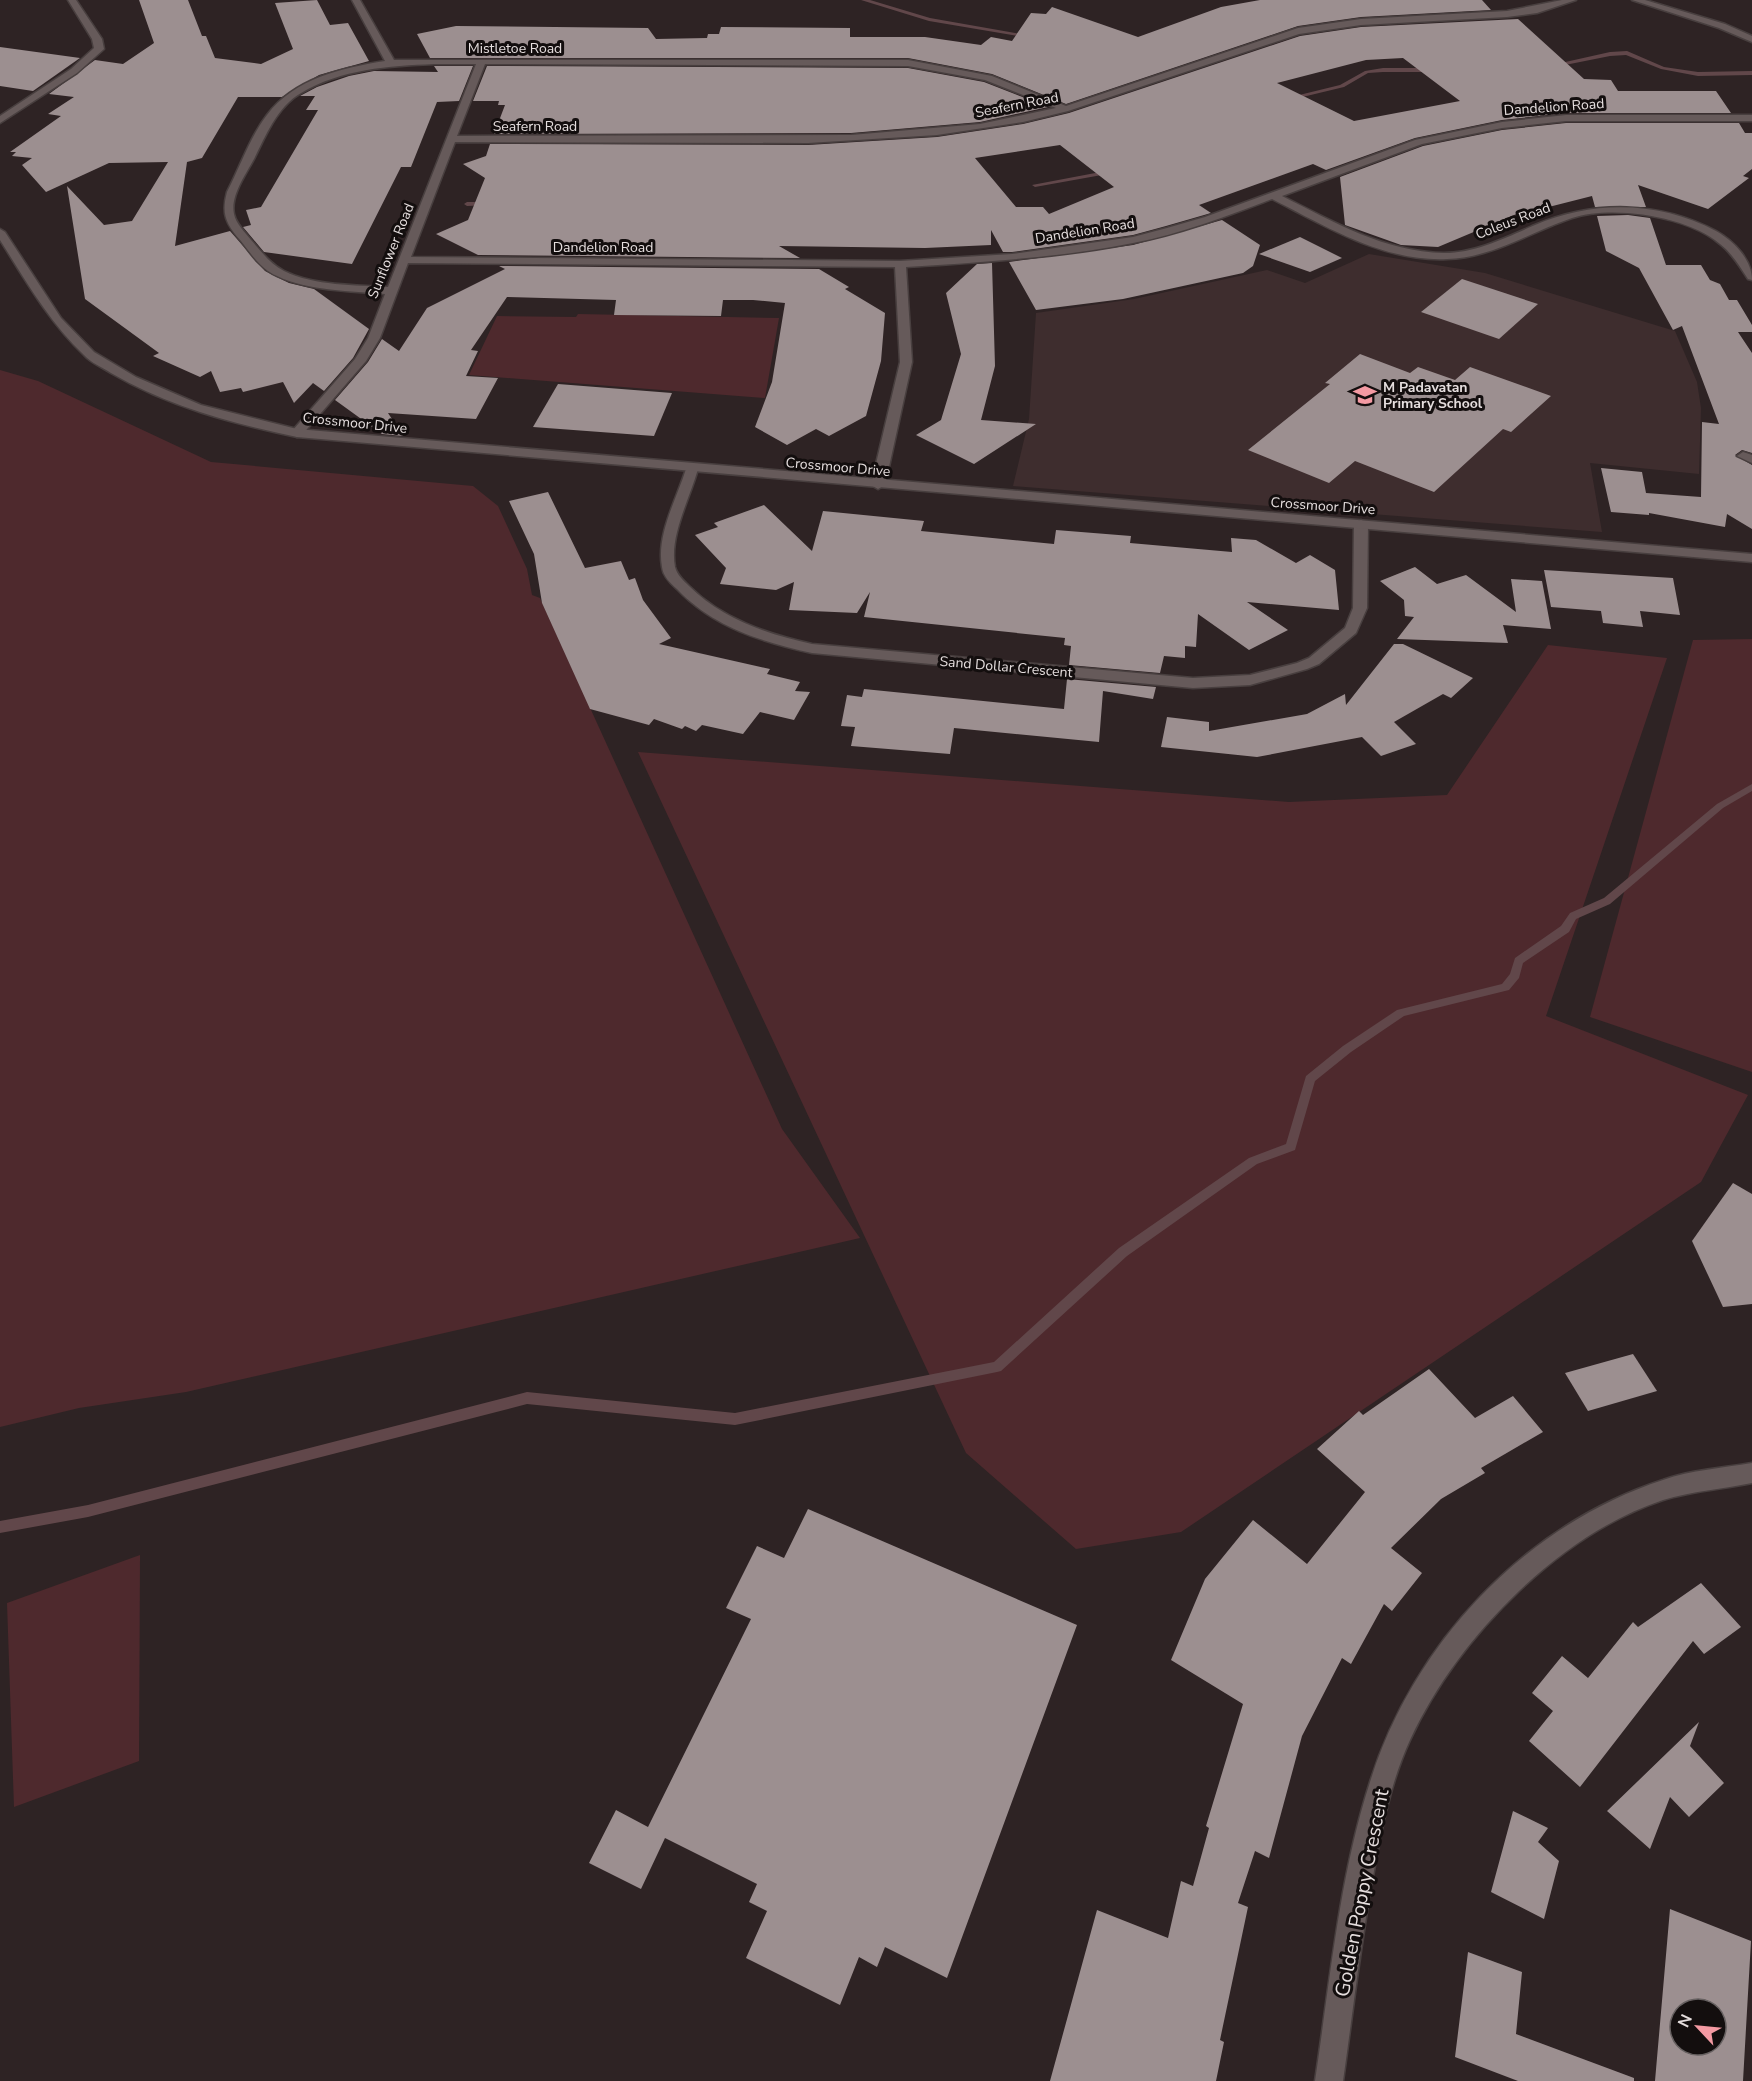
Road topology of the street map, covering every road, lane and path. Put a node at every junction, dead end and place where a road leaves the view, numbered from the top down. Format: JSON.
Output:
{"nodes":[{"id":1,"x":72,"y":0,"type":"edge"},
{"id":2,"x":356,"y":0,"type":"edge"},
{"id":3,"x":1572,"y":0,"type":"edge"},
{"id":4,"x":1636,"y":0,"type":"edge"},
{"id":5,"x":1752,"y":39,"type":"edge"},
{"id":6,"x":481,"y":62,"type":"junction"},
{"id":7,"x":392,"y":63,"type":"junction"},
{"id":8,"x":1065,"y":109,"type":"junction"},
{"id":9,"x":1752,"y":118,"type":"edge"},
{"id":10,"x":0,"y":120,"type":"edge"},
{"id":11,"x":451,"y":139,"type":"junction"},
{"id":12,"x":1274,"y":196,"type":"junction"},
{"id":13,"x":0,"y":232,"type":"edge"},
{"id":14,"x":405,"y":260,"type":"junction"},
{"id":15,"x":900,"y":264,"type":"junction"},
{"id":16,"x":1752,"y":277,"type":"edge"},
{"id":17,"x":390,"y":291,"type":"junction"},
{"id":18,"x":297,"y":433,"type":"junction"},
{"id":19,"x":692,"y":469,"type":"junction"},
{"id":20,"x":878,"y":485,"type":"junction"},
{"id":21,"x":1361,"y":524,"type":"junction"},
{"id":22,"x":1752,"y":558,"type":"edge"},
{"id":23,"x":1752,"y":1473,"type":"edge"},
{"id":24,"x":1329,"y":2081,"type":"edge"}],
"edges":[{"from":1,"to":10,"type":"street"},
{"from":2,"to":7,"type":"street"},
{"from":3,"to":8,"type":"street","name":"Seafern Road"},
{"from":4,"to":5,"type":"street"},
{"from":6,"to":7,"type":"street","name":"Mistletoe Road"},
{"from":6,"to":8,"type":"street","name":"Mistletoe Road"},
{"from":6,"to":11,"type":"street","name":"Sunflower Road"},
{"from":7,"to":17,"type":"street","name":"Mistletoe Road"},
{"from":8,"to":11,"type":"street","name":"Seafern Road"},
{"from":9,"to":12,"type":"street","name":"Dandelion Road"},
{"from":11,"to":14,"type":"street","name":"Sunflower Road"},
{"from":12,"to":15,"type":"street","name":"Dandelion Road"},
{"from":12,"to":16,"type":"street","name":"Coleus Road"},
{"from":13,"to":18,"type":"street","name":"Crossmoor Drive"},
{"from":14,"to":15,"type":"street","name":"Dandelion Road"},
{"from":14,"to":17,"type":"street","name":"Sunflower Road"},
{"from":15,"to":20,"type":"street"},
{"from":17,"to":18,"type":"street","name":"Sunflower Road"},
{"from":18,"to":19,"type":"street","name":"Crossmoor Drive"},
{"from":19,"to":20,"type":"street","name":"Crossmoor Drive"},
{"from":19,"to":21,"type":"street","name":"Sand Dollar Crescent"},
{"from":20,"to":21,"type":"street","name":"Crossmoor Drive"},
{"from":21,"to":22,"type":"street","name":"Crossmoor Drive"},
{"from":23,"to":24,"type":"street","name":"Golden Poppy Crescent"}]}
